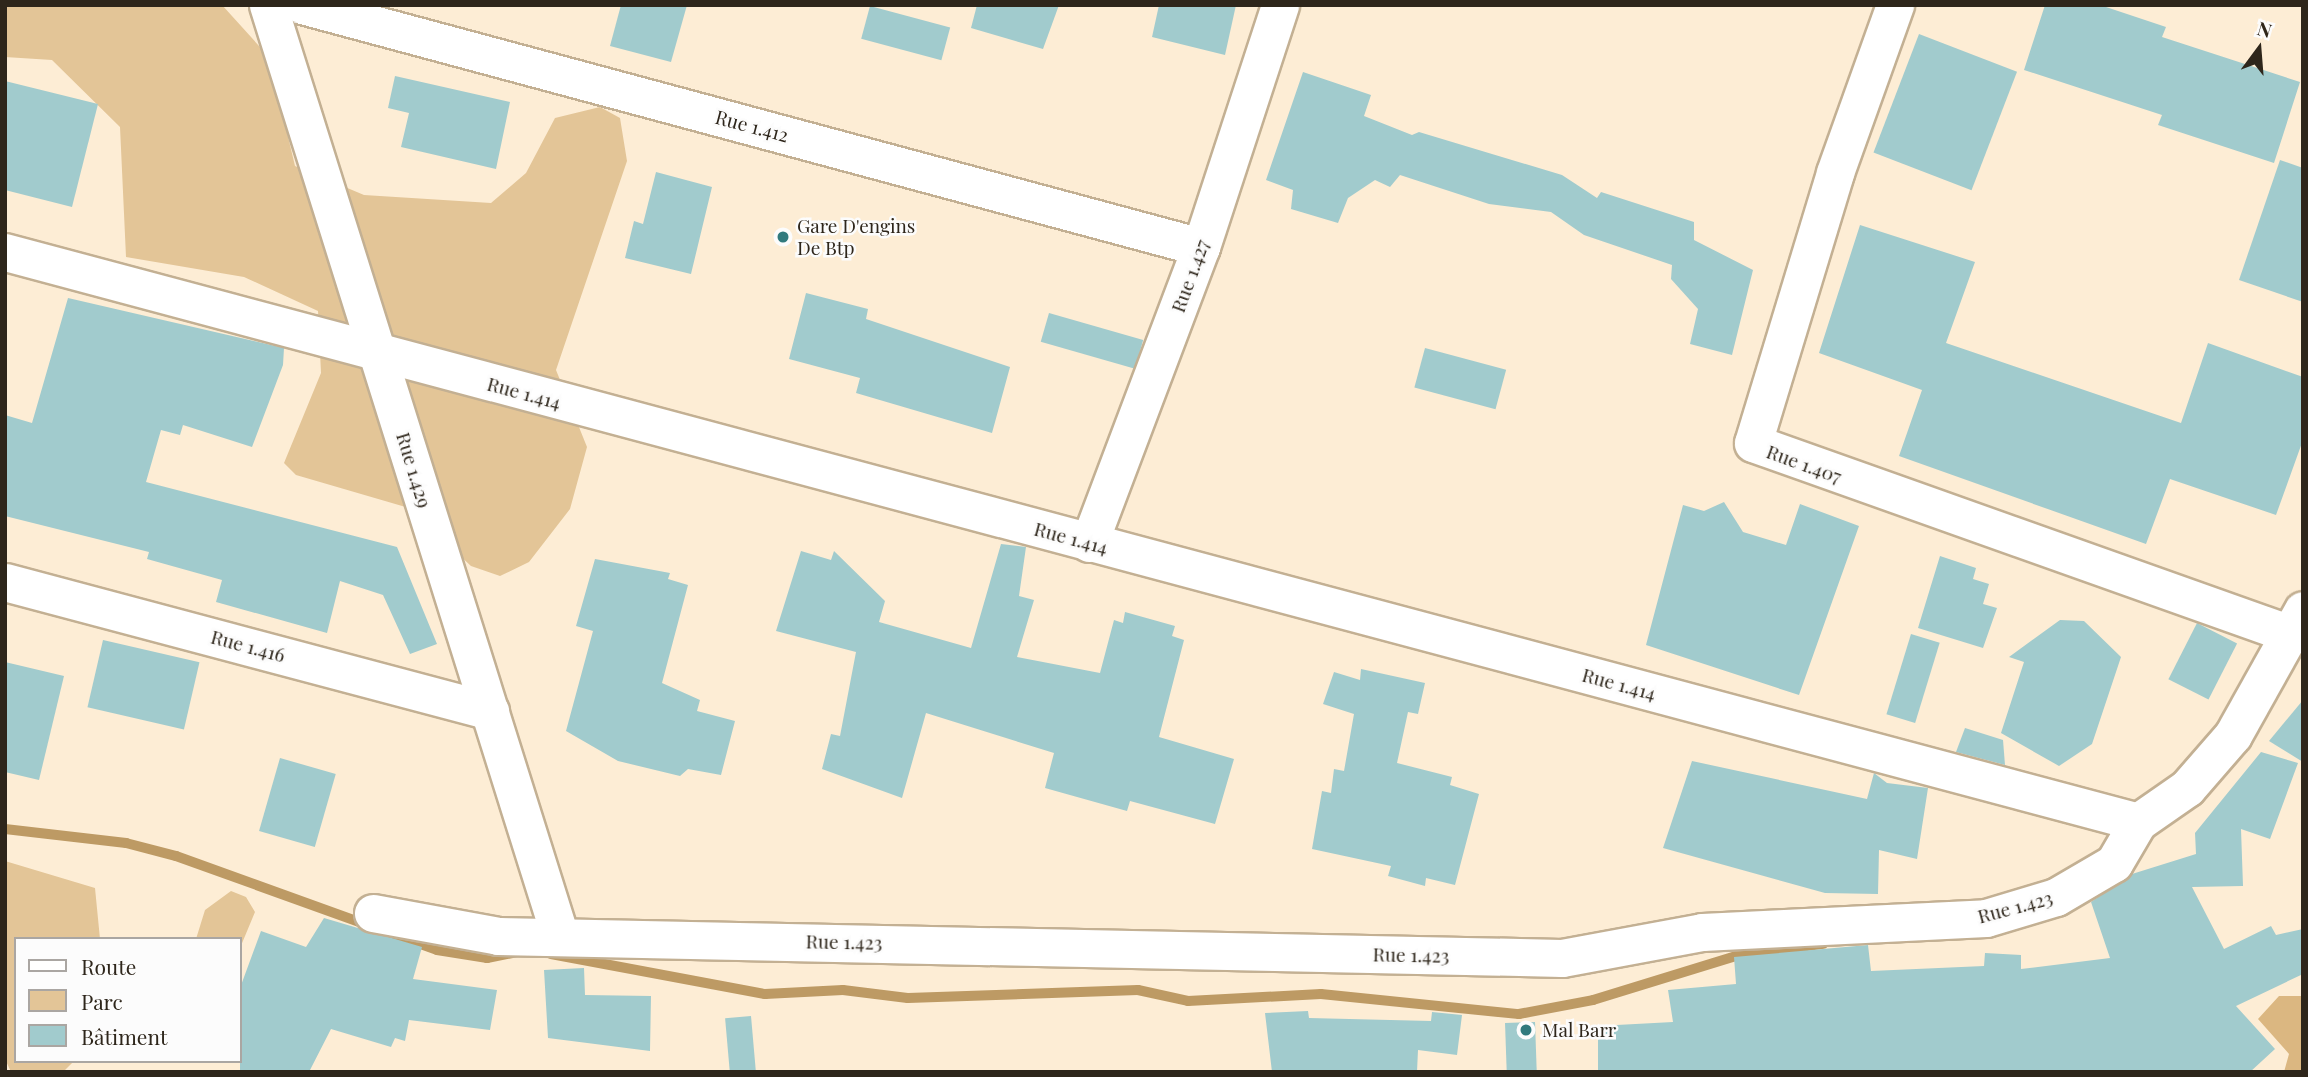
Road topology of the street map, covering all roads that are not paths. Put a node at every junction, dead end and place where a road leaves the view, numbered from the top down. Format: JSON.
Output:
{"nodes":[{"id":1,"x":268,"y":5,"type":"edge"},
{"id":2,"x":302,"y":5,"type":"edge"},
{"id":3,"x":1280,"y":5,"type":"edge"},
{"id":4,"x":1895,"y":5,"type":"edge"},
{"id":5,"x":1201,"y":247,"type":"junction"},
{"id":6,"x":5,"y":252,"type":"edge"},
{"id":7,"x":378,"y":354,"type":"junction"},
{"id":8,"x":1090,"y":543,"type":"junction"},
{"id":9,"x":5,"y":582,"type":"edge"},
{"id":10,"x":2298,"y":622,"type":"edge"},
{"id":11,"x":490,"y":711,"type":"junction"},
{"id":12,"x":2138,"y":822,"type":"junction"},
{"id":13,"x":373,"y":913,"type":"dead end"},
{"id":14,"x":560,"y":936,"type":"junction"}],
"edges":[{"from":1,"to":7,"type":"street","name":"Rue 1.429"},
{"from":2,"to":5,"type":"street","name":"Rue 1.412"},
{"from":3,"to":5,"type":"street","name":"Rue 1.427"},
{"from":4,"to":10,"type":"street","name":"Rue 1.407"},
{"from":5,"to":8,"type":"street","name":"Rue 1.427"},
{"from":6,"to":7,"type":"street","name":"Rue 1.414"},
{"from":7,"to":8,"type":"street","name":"Rue 1.414"},
{"from":7,"to":11,"type":"street","name":"Rue 1.429"},
{"from":8,"to":12,"type":"street","name":"Rue 1.414"},
{"from":9,"to":11,"type":"street","name":"Rue 1.416"},
{"from":10,"to":12,"type":"street","name":"Rue 1.423"},
{"from":11,"to":14,"type":"street","name":"Rue 1.429"},
{"from":12,"to":14,"type":"street","name":"Rue 1.423"},
{"from":13,"to":14,"type":"street","name":"Rue 1.423"}]}
